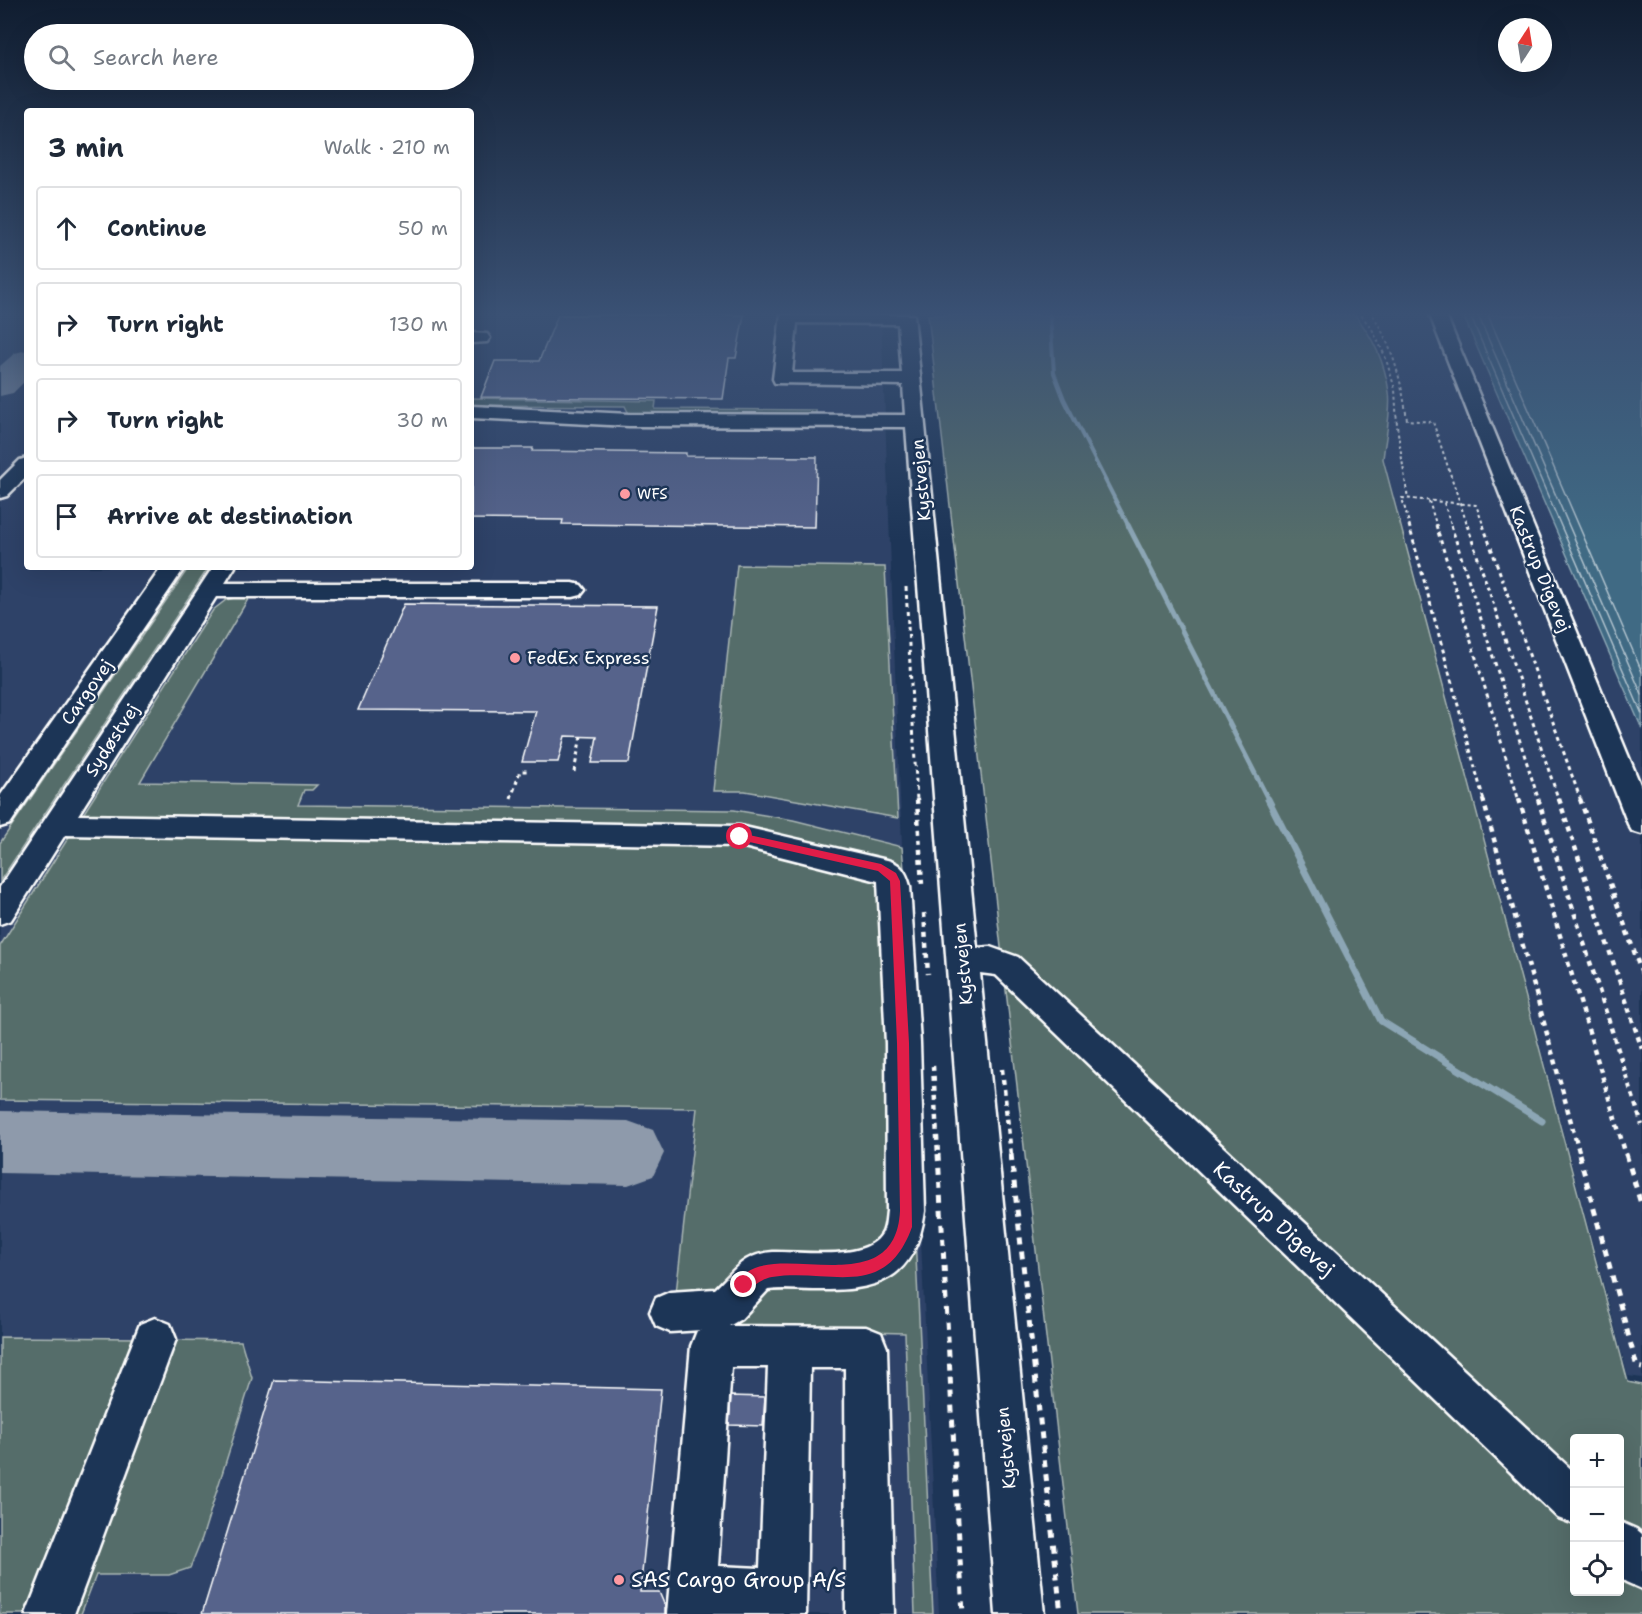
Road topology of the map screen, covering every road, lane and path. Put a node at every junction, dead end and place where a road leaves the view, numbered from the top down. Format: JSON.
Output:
{"nodes":[{"id":1,"x":913,"y":390,"type":"edge"},
{"id":2,"x":1395,"y":390,"type":"edge"},
{"id":3,"x":1401,"y":390,"type":"edge"},
{"id":4,"x":1468,"y":390,"type":"edge"},
{"id":5,"x":474,"y":412,"type":"edge"},
{"id":6,"x":916,"y":421,"type":"junction"},
{"id":7,"x":24,"y":467,"type":"edge"},
{"id":8,"x":0,"y":492,"type":"edge"},
{"id":9,"x":1408,"y":499,"type":"junction"},
{"id":10,"x":1429,"y":501,"type":"junction"},
{"id":11,"x":1444,"y":502,"type":"junction"},
{"id":12,"x":1459,"y":504,"type":"junction"},
{"id":13,"x":172,"y":570,"type":"edge"},
{"id":14,"x":222,"y":570,"type":"edge"},
{"id":15,"x":209,"y":590,"type":"junction"},
{"id":16,"x":573,"y":590,"type":"dead end"},
{"id":17,"x":581,"y":736,"type":"dead end"},
{"id":18,"x":529,"y":771,"type":"dead end"},
{"id":19,"x":574,"y":772,"type":"dead end"},
{"id":20,"x":511,"y":800,"type":"dead end"},
{"id":21,"x":0,"y":818,"type":"edge"},
{"id":22,"x":1642,"y":824,"type":"edge"},
{"id":23,"x":57,"y":825,"type":"junction"},
{"id":24,"x":0,"y":912,"type":"edge"},
{"id":25,"x":962,"y":961,"type":"junction"},
{"id":26,"x":1642,"y":974,"type":"edge"},
{"id":27,"x":1642,"y":1049,"type":"edge"},
{"id":28,"x":1642,"y":1125,"type":"edge"},
{"id":29,"x":1642,"y":1207,"type":"edge"},
{"id":30,"x":669,"y":1312,"type":"dead end"},
{"id":31,"x":155,"y":1339,"type":"dead end"},
{"id":32,"x":790,"y":1346,"type":"junction"},
{"id":33,"x":1642,"y":1368,"type":"edge"},
{"id":34,"x":1570,"y":1497,"type":"edge"},
{"id":35,"x":1624,"y":1549,"type":"edge"},
{"id":36,"x":1642,"y":1566,"type":"edge"},
{"id":37,"x":692,"y":1602,"type":"edge"},
{"id":38,"x":782,"y":1603,"type":"edge"},
{"id":39,"x":50,"y":1614,"type":"edge"},
{"id":40,"x":870,"y":1614,"type":"edge"},
{"id":41,"x":1020,"y":1614,"type":"edge"}],
"edges":[{"from":1,"to":6,"type":"street","name":"Kystvejen"},
{"from":2,"to":9,"type":"path"},
{"from":3,"to":12,"type":"path"},
{"from":4,"to":22,"type":"street","name":"Kastrup Digevej"},
{"from":5,"to":6,"type":"street"},
{"from":6,"to":25,"type":"street","name":"Kystvejen"},
{"from":7,"to":8,"type":"street"},
{"from":9,"to":10,"type":"path"},
{"from":9,"to":33,"type":"path"},
{"from":10,"to":11,"type":"path"},
{"from":10,"to":29,"type":"path"},
{"from":11,"to":12,"type":"path"},
{"from":11,"to":28,"type":"path"},
{"from":12,"to":26,"type":"path"},
{"from":12,"to":27,"type":"path"},
{"from":13,"to":21,"type":"street","name":"Cargovej"},
{"from":14,"to":15,"type":"street","name":"Sydøstvej"},
{"from":15,"to":16,"type":"street"},
{"from":15,"to":23,"type":"street","name":"Sydøstvej"},
{"from":17,"to":19,"type":"path"},
{"from":18,"to":20,"type":"path"},
{"from":23,"to":24,"type":"street","name":"Sydøstvej"},
{"from":23,"to":30,"type":"street"},
{"from":25,"to":34,"type":"street","name":"Kastrup Digevej"},
{"from":25,"to":41,"type":"street","name":"Kystvejen"},
{"from":31,"to":39,"type":"street"},
{"from":32,"to":37,"type":"street"},
{"from":32,"to":38,"type":"street"},
{"from":32,"to":40,"type":"street"},
{"from":35,"to":36,"type":"street"},
{"from":37,"to":38,"type":"street"}]}
